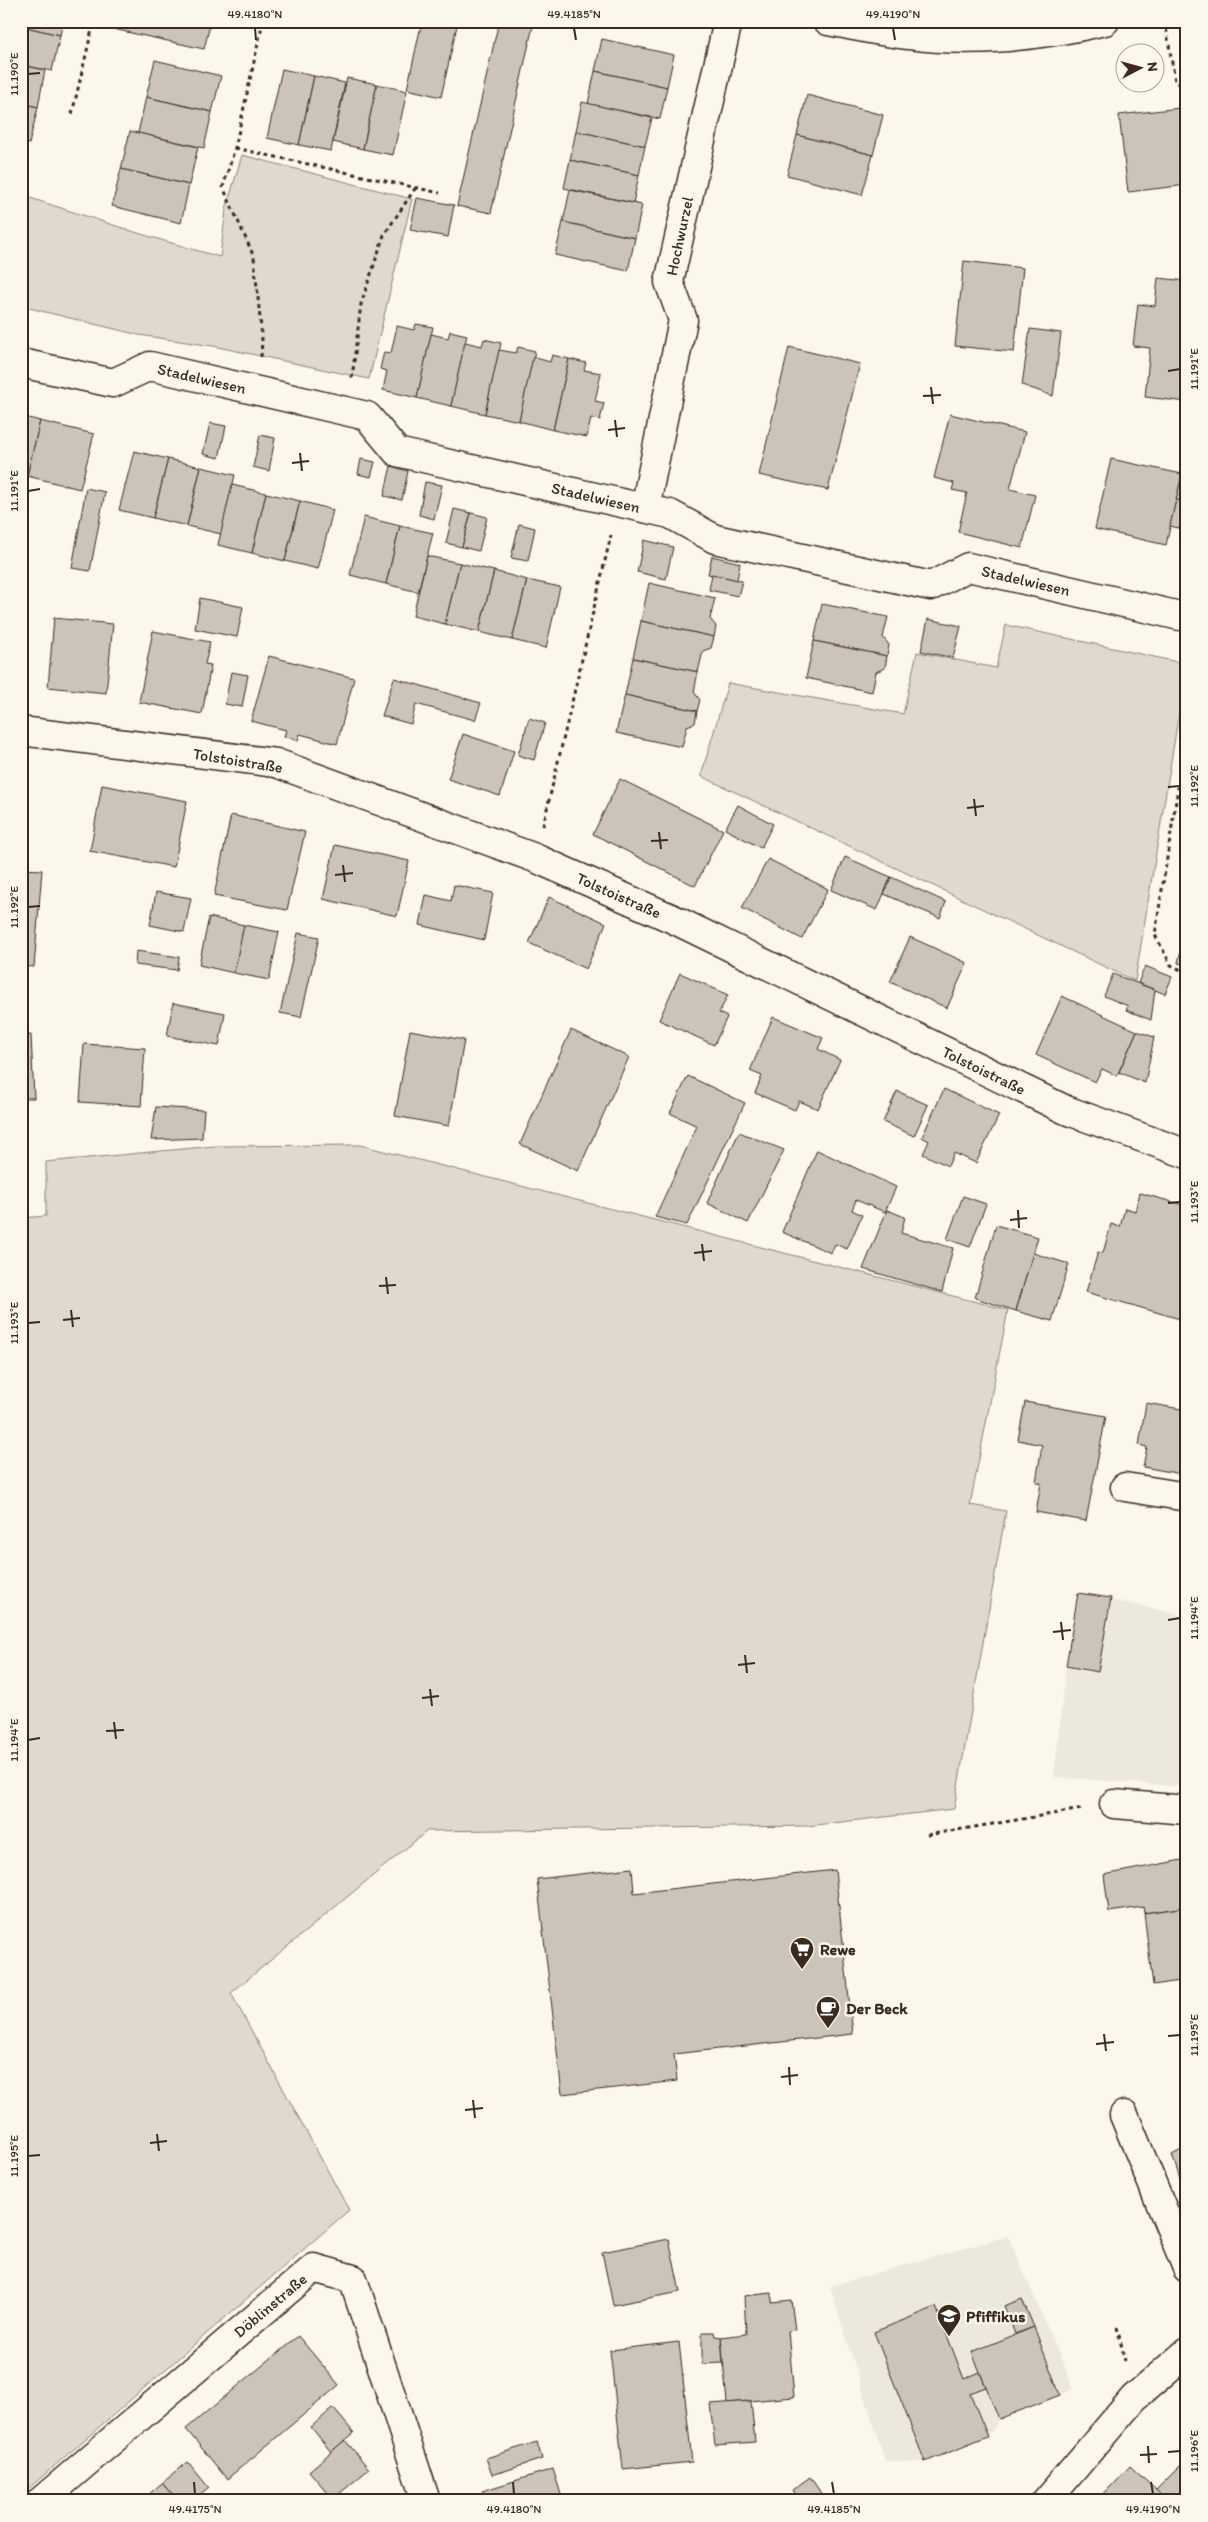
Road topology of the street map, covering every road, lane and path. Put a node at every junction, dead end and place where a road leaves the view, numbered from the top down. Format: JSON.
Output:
{"nodes":[{"id":1,"x":94,"y":21,"type":"edge"},
{"id":2,"x":263,"y":21,"type":"edge"},
{"id":3,"x":728,"y":21,"type":"edge"},
{"id":4,"x":828,"y":21,"type":"edge"},
{"id":5,"x":1105,"y":21,"type":"edge"},
{"id":6,"x":1165,"y":21,"type":"edge"},
{"id":7,"x":1187,"y":89,"type":"edge"},
{"id":8,"x":72,"y":114,"type":"dead end"},
{"id":9,"x":235,"y":148,"type":"junction"},
{"id":10,"x":416,"y":187,"type":"junction"},
{"id":11,"x":440,"y":193,"type":"dead end"},
{"id":12,"x":21,"y":363,"type":"edge"},
{"id":13,"x":259,"y":390,"type":"junction"},
{"id":14,"x":348,"y":411,"type":"junction"},
{"id":15,"x":619,"y":502,"type":"junction"},
{"id":16,"x":645,"y":508,"type":"junction"},
{"id":17,"x":1180,"y":616,"type":"dead end"},
{"id":18,"x":1187,"y":730,"type":"edge"},
{"id":19,"x":21,"y":731,"type":"edge"},
{"id":20,"x":535,"y":858,"type":"junction"},
{"id":21,"x":1187,"y":973,"type":"edge"},
{"id":22,"x":1187,"y":1154,"type":"edge"},
{"id":23,"x":1125,"y":1487,"type":"dead end"},
{"id":24,"x":1187,"y":1497,"type":"edge"},
{"id":25,"x":1114,"y":1804,"type":"joint"},
{"id":26,"x":1187,"y":1810,"type":"edge"},
{"id":27,"x":927,"y":1835,"type":"dead end"},
{"id":28,"x":1124,"y":2115,"type":"dead end"},
{"id":29,"x":1187,"y":2268,"type":"edge"},
{"id":30,"x":1187,"y":2352,"type":"edge"},
{"id":31,"x":41,"y":2501,"type":"edge"},
{"id":32,"x":426,"y":2501,"type":"edge"},
{"id":33,"x":1046,"y":2501,"type":"edge"}],
"edges":[{"from":1,"to":8,"type":"path"},
{"from":2,"to":9,"type":"path"},
{"from":3,"to":16,"type":"street","name":"Hochwurzel"},
{"from":4,"to":5,"type":"street"},
{"from":6,"to":7,"type":"path"},
{"from":9,"to":10,"type":"path"},
{"from":9,"to":13,"type":"path"},
{"from":10,"to":11,"type":"path"},
{"from":10,"to":14,"type":"path"},
{"from":12,"to":13,"type":"street","name":"Stadelwiesen"},
{"from":13,"to":14,"type":"street","name":"Stadelwiesen"},
{"from":14,"to":15,"type":"street","name":"Stadelwiesen"},
{"from":15,"to":16,"type":"street","name":"Stadelwiesen"},
{"from":15,"to":20,"type":"path"},
{"from":16,"to":17,"type":"street","name":"Stadelwiesen"},
{"from":18,"to":21,"type":"path"},
{"from":19,"to":20,"type":"street","name":"Tolstoistraße"},
{"from":20,"to":22,"type":"street","name":"Tolstoistraße"},
{"from":23,"to":24,"type":"street"},
{"from":25,"to":26,"type":"street"},
{"from":25,"to":27,"type":"path"},
{"from":28,"to":29,"type":"street"},
{"from":30,"to":33,"type":"street"},
{"from":31,"to":32,"type":"street","name":"Döblinstraße"}]}
